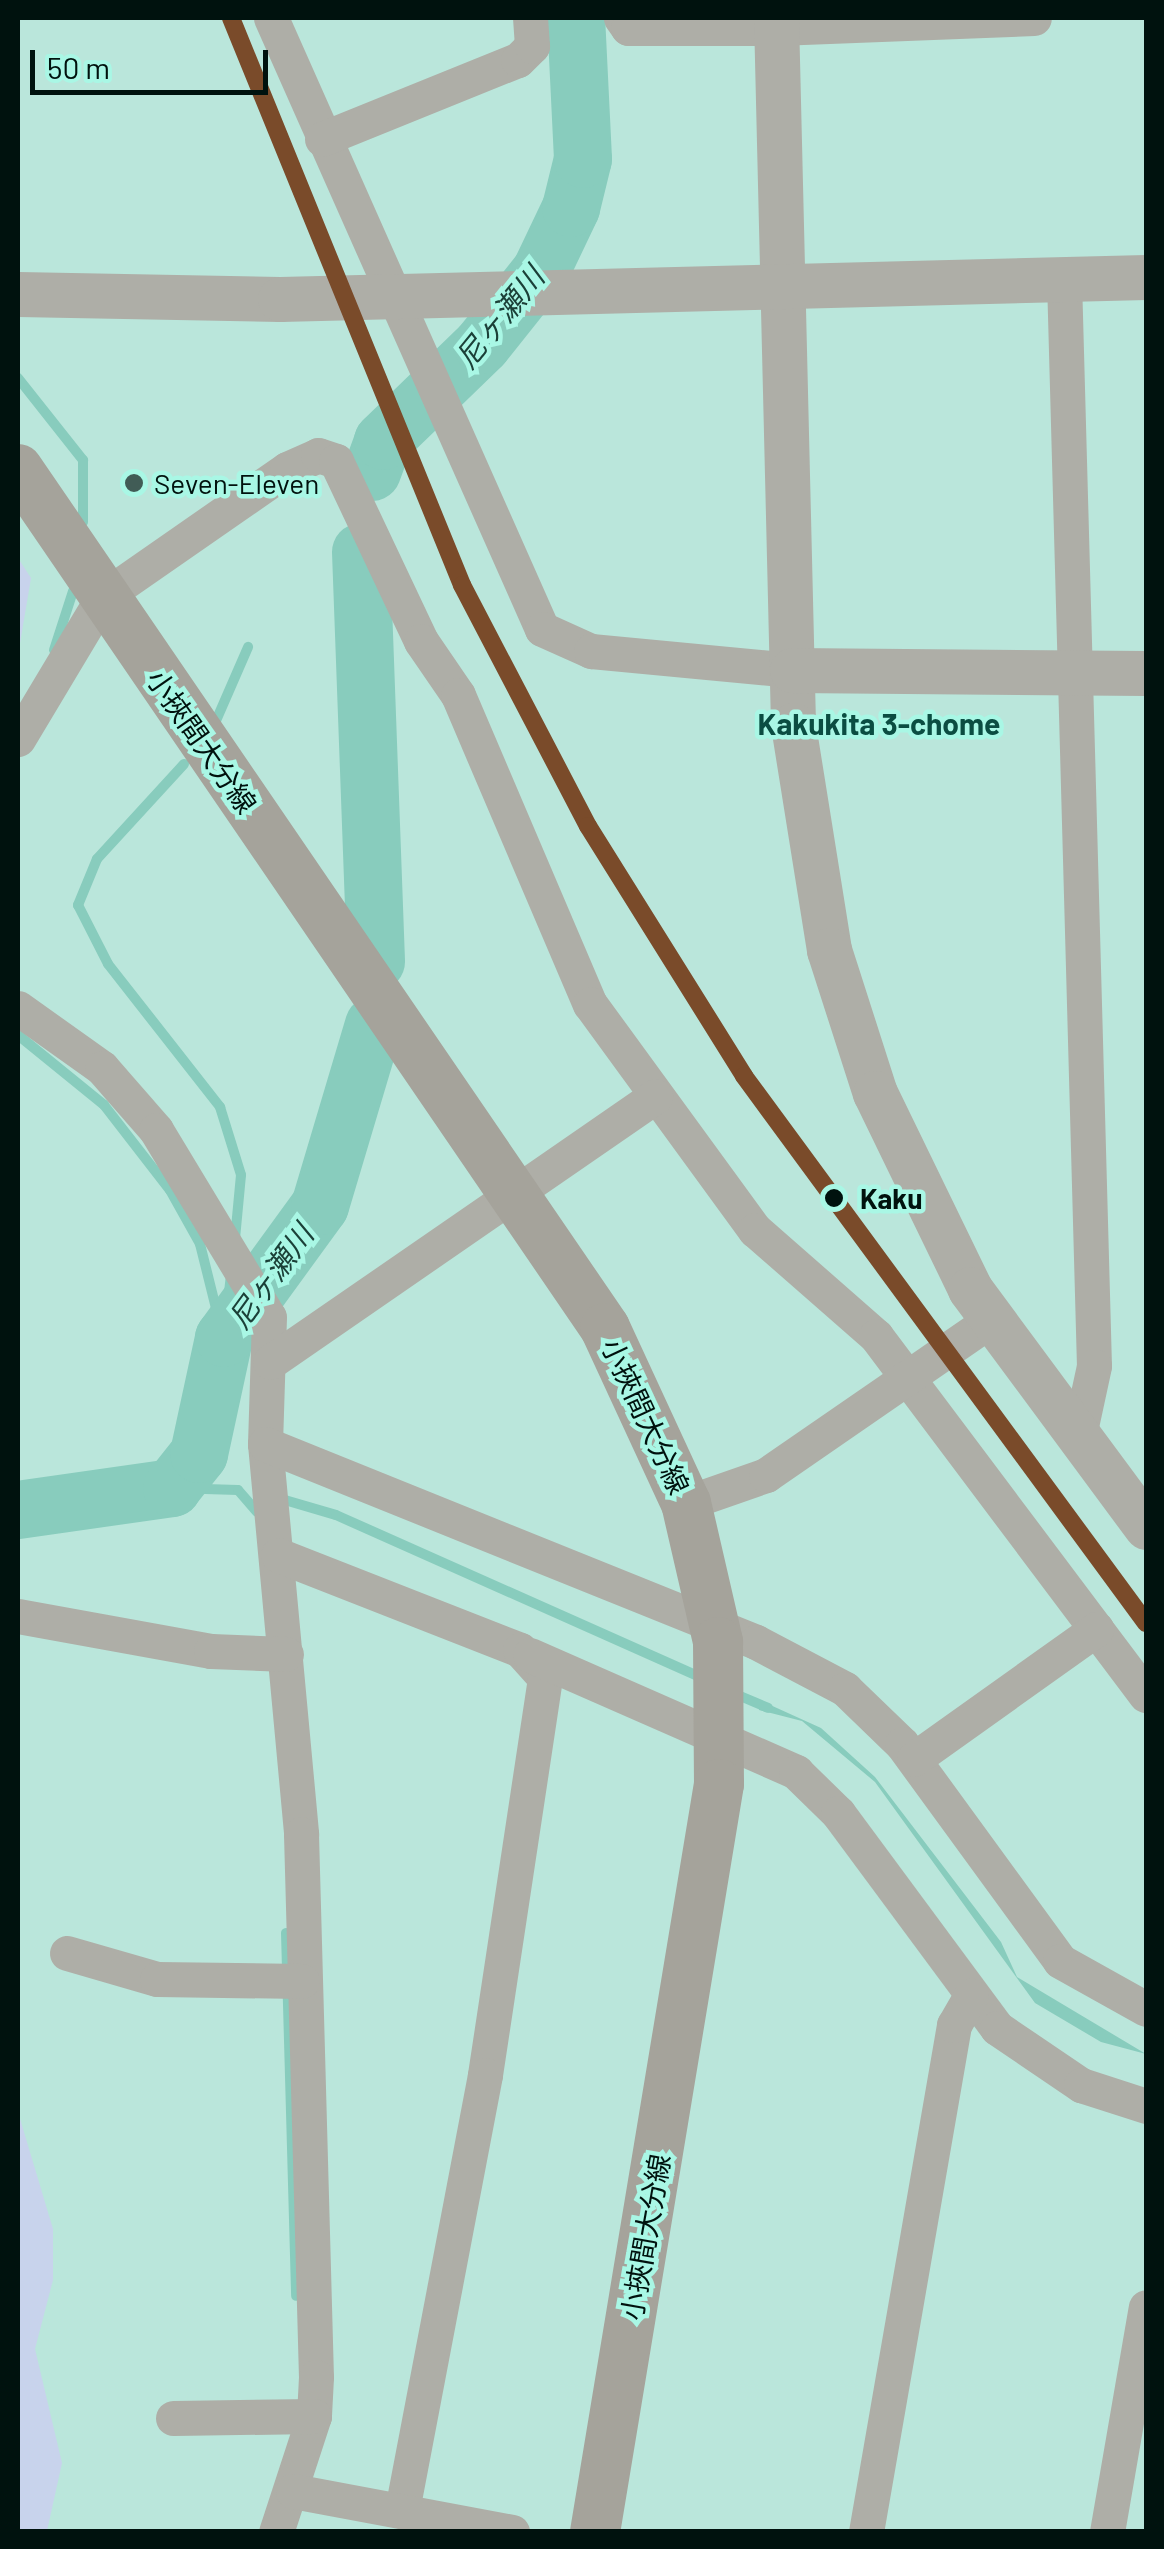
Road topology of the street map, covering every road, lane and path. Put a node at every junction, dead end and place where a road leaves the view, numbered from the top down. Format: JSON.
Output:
{"nodes":[{"id":1,"x":271,"y":18,"type":"edge"},
{"id":2,"x":530,"y":18,"type":"edge"},
{"id":3,"x":622,"y":18,"type":"edge"},
{"id":4,"x":1034,"y":18,"type":"edge"},
{"id":5,"x":777,"y":23,"type":"edge"},
{"id":6,"x":322,"y":139,"type":"junction"},
{"id":7,"x":1146,"y":278,"type":"edge"},
{"id":8,"x":1064,"y":279,"type":"junction"},
{"id":9,"x":783,"y":286,"type":"junction"},
{"id":10,"x":18,"y":294,"type":"edge"},
{"id":11,"x":388,"y":296,"type":"junction"},
{"id":12,"x":18,"y":469,"type":"edge"},
{"id":13,"x":103,"y":597,"type":"junction"},
{"id":14,"x":792,"y":670,"type":"junction"},
{"id":15,"x":1075,"y":673,"type":"junction"},
{"id":16,"x":1146,"y":673,"type":"edge"},
{"id":17,"x":18,"y":739,"type":"edge"},
{"id":18,"x":18,"y":1008,"type":"edge"},
{"id":19,"x":655,"y":1096,"type":"junction"},
{"id":20,"x":512,"y":1192,"type":"junction"},
{"id":21,"x":990,"y":1321,"type":"junction"},
{"id":22,"x":270,"y":1362,"type":"junction"},
{"id":23,"x":907,"y":1380,"type":"junction"},
{"id":24,"x":1078,"y":1440,"type":"junction"},
{"id":25,"x":266,"y":1459,"type":"junction"},
{"id":26,"x":686,"y":1503,"type":"junction"},
{"id":27,"x":1146,"y":1527,"type":"edge"},
{"id":28,"x":278,"y":1555,"type":"junction"},
{"id":29,"x":18,"y":1616,"type":"edge"},
{"id":30,"x":1096,"y":1629,"type":"junction"},
{"id":31,"x":286,"y":1654,"type":"junction"},
{"id":32,"x":530,"y":1655,"type":"junction"},
{"id":33,"x":719,"y":1684,"type":"junction"},
{"id":34,"x":1146,"y":1695,"type":"edge"},
{"id":35,"x":914,"y":1759,"type":"junction"},
{"id":36,"x":66,"y":1954,"type":"dead end"},
{"id":37,"x":302,"y":1981,"type":"junction"},
{"id":38,"x":971,"y":1996,"type":"junction"},
{"id":39,"x":1146,"y":2009,"type":"edge"},
{"id":40,"x":1146,"y":2106,"type":"edge"},
{"id":41,"x":1146,"y":2307,"type":"edge"},
{"id":42,"x":314,"y":2416,"type":"junction"},
{"id":43,"x":174,"y":2418,"type":"dead end"},
{"id":44,"x":293,"y":2492,"type":"junction"},
{"id":45,"x":402,"y":2511,"type":"junction"},
{"id":46,"x":276,"y":2532,"type":"edge"},
{"id":47,"x":512,"y":2532,"type":"edge"},
{"id":48,"x":595,"y":2532,"type":"edge"},
{"id":49,"x":866,"y":2532,"type":"edge"},
{"id":50,"x":1107,"y":2532,"type":"edge"}],
"edges":[{"from":1,"to":6,"type":"street"},
{"from":2,"to":6,"type":"street"},
{"from":3,"to":5,"type":"street"},
{"from":4,"to":5,"type":"street"},
{"from":5,"to":9,"type":"street"},
{"from":6,"to":11,"type":"street"},
{"from":7,"to":8,"type":"street"},
{"from":8,"to":9,"type":"street"},
{"from":8,"to":15,"type":"street"},
{"from":9,"to":11,"type":"street"},
{"from":9,"to":14,"type":"street"},
{"from":10,"to":11,"type":"street"},
{"from":11,"to":14,"type":"street"},
{"from":12,"to":13,"type":"main road","name":"小挾間大分線"},
{"from":13,"to":17,"type":"street"},
{"from":13,"to":19,"type":"street"},
{"from":13,"to":20,"type":"main road","name":"小挾間大分線"},
{"from":14,"to":15,"type":"street"},
{"from":14,"to":21,"type":"street"},
{"from":15,"to":16,"type":"street"},
{"from":15,"to":24,"type":"street"},
{"from":18,"to":22,"type":"street"},
{"from":19,"to":20,"type":"street"},
{"from":19,"to":23,"type":"street"},
{"from":20,"to":22,"type":"street"},
{"from":20,"to":26,"type":"main road","name":"小挾間大分線"},
{"from":21,"to":23,"type":"street"},
{"from":21,"to":24,"type":"street"},
{"from":22,"to":25,"type":"street"},
{"from":23,"to":26,"type":"street"},
{"from":23,"to":30,"type":"street"},
{"from":24,"to":27,"type":"street"},
{"from":25,"to":28,"type":"street"},
{"from":25,"to":33,"type":"street"},
{"from":26,"to":33,"type":"main road","name":"小挾間大分線"},
{"from":28,"to":31,"type":"street"},
{"from":28,"to":32,"type":"street"},
{"from":29,"to":31,"type":"street"},
{"from":30,"to":34,"type":"street"},
{"from":30,"to":35,"type":"street"},
{"from":31,"to":37,"type":"street"},
{"from":32,"to":33,"type":"street"},
{"from":32,"to":45,"type":"street"},
{"from":33,"to":35,"type":"street"},
{"from":33,"to":38,"type":"street"},
{"from":33,"to":48,"type":"main road","name":"小挾間大分線"},
{"from":35,"to":39,"type":"street"},
{"from":36,"to":37,"type":"street"},
{"from":37,"to":42,"type":"street"},
{"from":38,"to":40,"type":"street"},
{"from":38,"to":49,"type":"street"},
{"from":41,"to":50,"type":"street"},
{"from":42,"to":43,"type":"street"},
{"from":42,"to":44,"type":"street"},
{"from":44,"to":45,"type":"street"},
{"from":44,"to":46,"type":"street"},
{"from":45,"to":47,"type":"street"}]}
